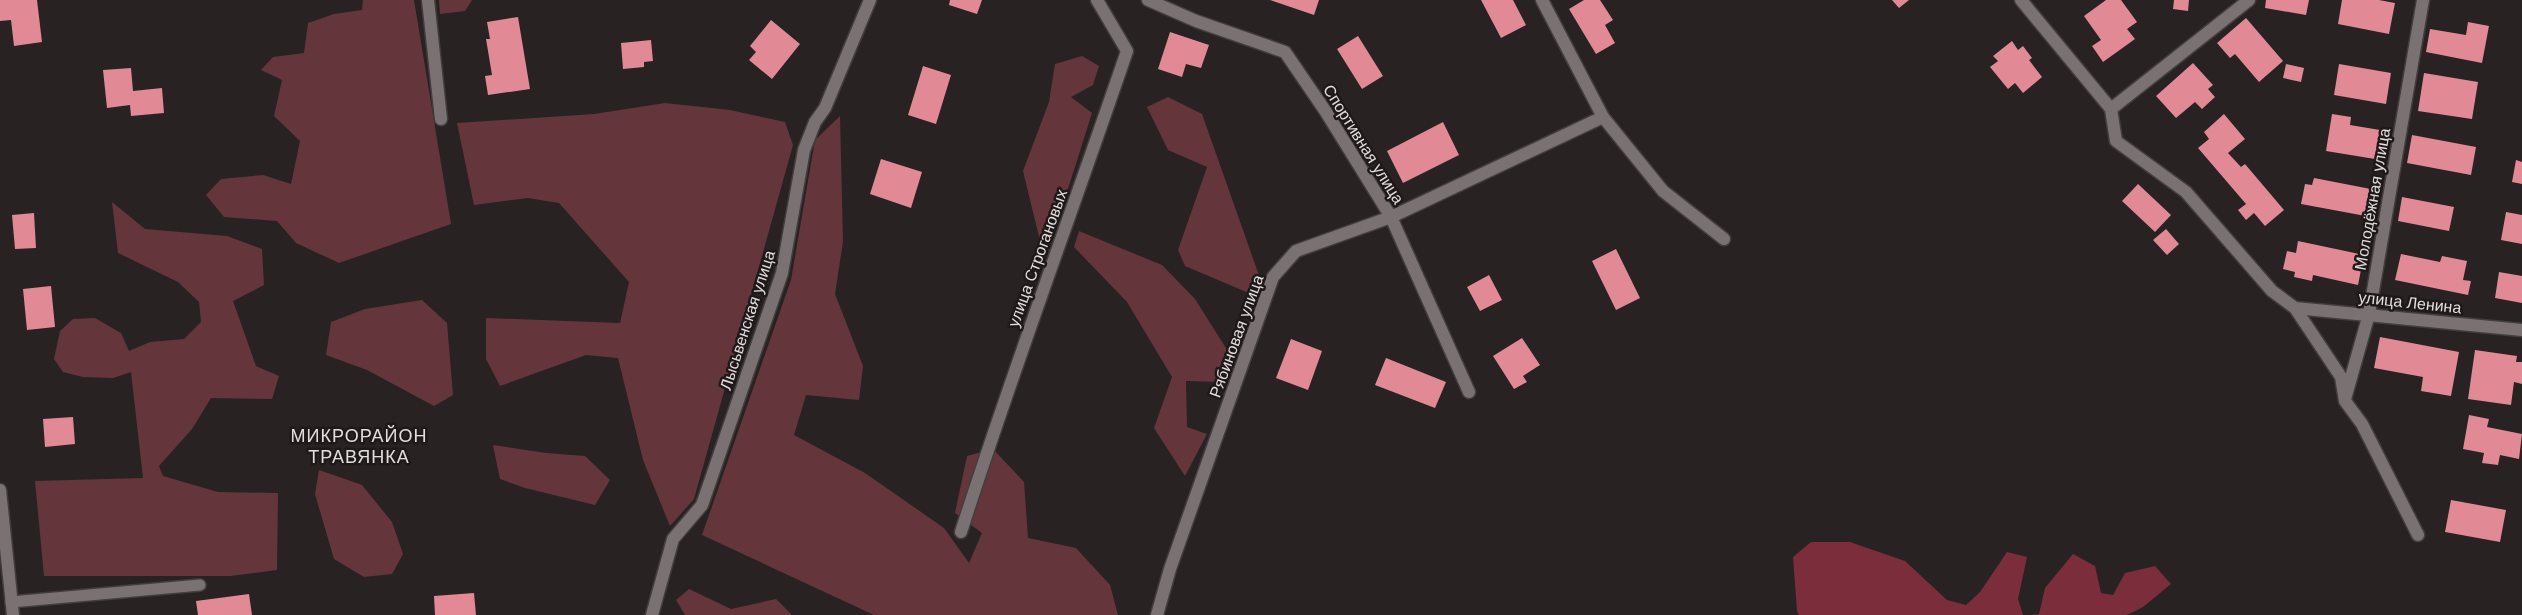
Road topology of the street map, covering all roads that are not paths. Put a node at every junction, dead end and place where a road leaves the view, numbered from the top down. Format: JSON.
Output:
{"nodes":[{"id":1,"x":428,"y":0,"type":"edge"},
{"id":2,"x":870,"y":0,"type":"edge"},
{"id":3,"x":1097,"y":0,"type":"edge"},
{"id":4,"x":1148,"y":0,"type":"edge"},
{"id":5,"x":1542,"y":0,"type":"edge"},
{"id":6,"x":2021,"y":0,"type":"edge"},
{"id":7,"x":2249,"y":0,"type":"edge"},
{"id":8,"x":2423,"y":0,"type":"edge"},
{"id":9,"x":2112,"y":109,"type":"junction"},
{"id":10,"x":1603,"y":116,"type":"junction"},
{"id":11,"x":441,"y":119,"type":"dead end"},
{"id":12,"x":1391,"y":217,"type":"junction"},
{"id":13,"x":1724,"y":239,"type":"dead end"},
{"id":14,"x":2295,"y":308,"type":"junction"},
{"id":15,"x":2369,"y":314,"type":"junction"},
{"id":16,"x":2522,"y":330,"type":"edge"},
{"id":17,"x":1469,"y":392,"type":"dead end"},
{"id":18,"x":2344,"y":401,"type":"junction"},
{"id":19,"x":0,"y":490,"type":"edge"},
{"id":20,"x":961,"y":532,"type":"dead end"},
{"id":21,"x":2418,"y":535,"type":"dead end"},
{"id":22,"x":200,"y":585,"type":"dead end"},
{"id":23,"x":11,"y":602,"type":"junction"},
{"id":24,"x":13,"y":615,"type":"edge"},
{"id":25,"x":652,"y":615,"type":"edge"},
{"id":26,"x":1157,"y":615,"type":"edge"}],
"edges":[{"from":1,"to":11,"type":"street"},
{"from":2,"to":25,"type":"street","name":"Лысьвенская улица"},
{"from":3,"to":20,"type":"street","name":"улица Строгановых"},
{"from":4,"to":12,"type":"street","name":"Спортивная улица"},
{"from":5,"to":10,"type":"street"},
{"from":6,"to":9,"type":"street"},
{"from":7,"to":9,"type":"street"},
{"from":8,"to":15,"type":"street","name":"Молодёжная улица"},
{"from":9,"to":14,"type":"street"},
{"from":10,"to":12,"type":"street","name":"Рябиновая улица"},
{"from":10,"to":13,"type":"street"},
{"from":12,"to":17,"type":"street","name":"Спортивная улица"},
{"from":12,"to":26,"type":"street","name":"Рябиновая улица"},
{"from":14,"to":15,"type":"street","name":"улица Ленина"},
{"from":14,"to":18,"type":"street"},
{"from":15,"to":16,"type":"street","name":"улица Ленина"},
{"from":15,"to":18,"type":"street","name":"Молодёжная улица"},
{"from":18,"to":21,"type":"street"},
{"from":19,"to":23,"type":"street"},
{"from":22,"to":23,"type":"lane"},
{"from":23,"to":24,"type":"street"}]}
